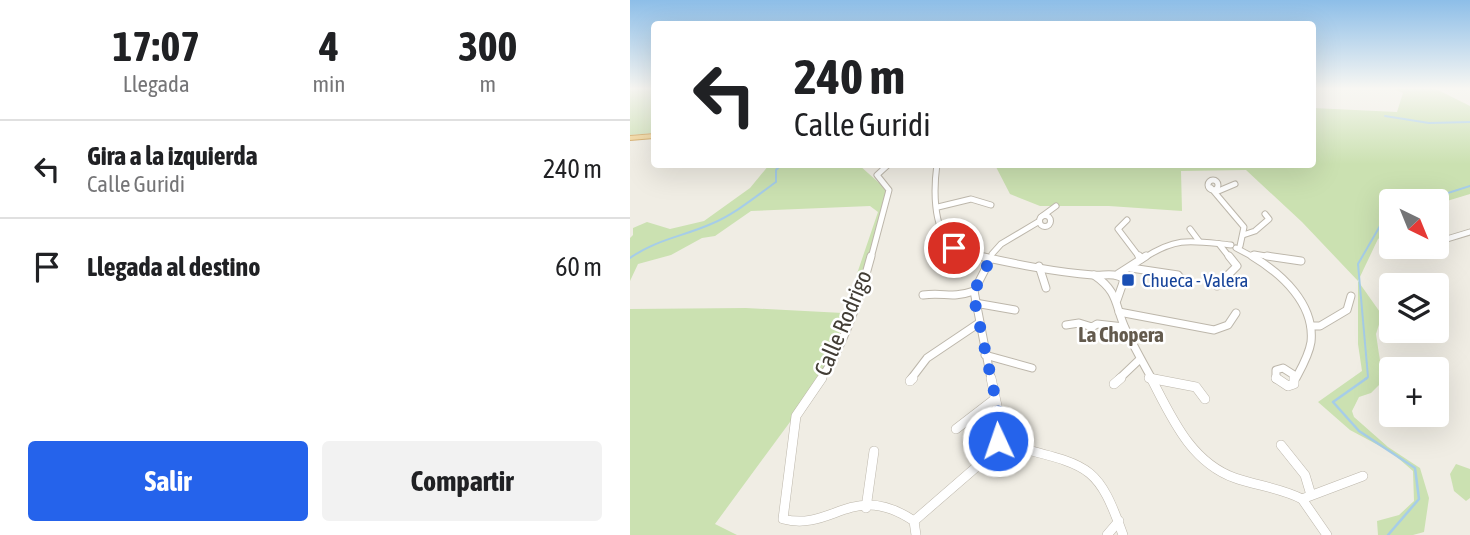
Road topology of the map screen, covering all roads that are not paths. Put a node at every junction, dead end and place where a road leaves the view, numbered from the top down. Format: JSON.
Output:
{"nodes":[{"id":1,"x":651,"y":135,"type":"edge"},
{"id":2,"x":631,"y":136,"type":"edge"},
{"id":3,"x":885,"y":168,"type":"edge"},
{"id":4,"x":936,"y":168,"type":"edge"},
{"id":5,"x":1235,"y":184,"type":"dead end"},
{"id":6,"x":990,"y":205,"type":"dead end"},
{"id":7,"x":1056,"y":206,"type":"dead end"},
{"id":8,"x":938,"y":207,"type":"junction"},
{"id":9,"x":1265,"y":214,"type":"dead end"},
{"id":10,"x":1127,"y":220,"type":"dead end"},
{"id":11,"x":1108,"y":228,"type":"dead end"},
{"id":12,"x":1118,"y":229,"type":"junction"},
{"id":13,"x":1190,"y":229,"type":"dead end"},
{"id":14,"x":1468,"y":234,"type":"edge"},
{"id":15,"x":1242,"y":236,"type":"junction"},
{"id":16,"x":1449,"y":239,"type":"edge"},
{"id":17,"x":1199,"y":241,"type":"junction"},
{"id":18,"x":1232,"y":245,"type":"junction"},
{"id":19,"x":1250,"y":253,"type":"junction"},
{"id":20,"x":990,"y":258,"type":"junction"},
{"id":21,"x":1141,"y":259,"type":"junction"},
{"id":22,"x":1301,"y":261,"type":"dead end"},
{"id":23,"x":1039,"y":266,"type":"junction"},
{"id":24,"x":1131,"y":268,"type":"junction"},
{"id":25,"x":1121,"y":276,"type":"junction"},
{"id":26,"x":1107,"y":281,"type":"junction"},
{"id":27,"x":1184,"y":283,"type":"dead end"},
{"id":28,"x":1120,"y":286,"type":"junction"},
{"id":29,"x":1217,"y":286,"type":"dead end"},
{"id":30,"x":1046,"y":288,"type":"dead end"},
{"id":31,"x":974,"y":291,"type":"junction"},
{"id":32,"x":923,"y":295,"type":"dead end"},
{"id":33,"x":1351,"y":296,"type":"dead end"},
{"id":34,"x":1117,"y":300,"type":"junction"},
{"id":35,"x":975,"y":303,"type":"junction"},
{"id":36,"x":1015,"y":310,"type":"dead end"},
{"id":37,"x":1119,"y":312,"type":"junction"},
{"id":38,"x":1236,"y":313,"type":"dead end"},
{"id":39,"x":979,"y":323,"type":"junction"},
{"id":40,"x":1066,"y":325,"type":"dead end"},
{"id":41,"x":1311,"y":326,"type":"junction"},
{"id":42,"x":1124,"y":327,"type":"junction"},
{"id":43,"x":985,"y":355,"type":"junction"},
{"id":44,"x":1140,"y":359,"type":"junction"},
{"id":45,"x":1032,"y":368,"type":"dead end"},
{"id":46,"x":1150,"y":378,"type":"junction"},
{"id":47,"x":1296,"y":378,"type":"dead end"},
{"id":48,"x":911,"y":381,"type":"dead end"},
{"id":49,"x":1114,"y":384,"type":"dead end"},
{"id":50,"x":995,"y":399,"type":"junction"},
{"id":51,"x":1205,"y":399,"type":"dead end"},
{"id":52,"x":956,"y":429,"type":"dead end"},
{"id":53,"x":1004,"y":444,"type":"junction"},
{"id":54,"x":1281,"y":445,"type":"dead end"},
{"id":55,"x":874,"y":451,"type":"dead end"},
{"id":56,"x":1363,"y":476,"type":"dead end"},
{"id":57,"x":1307,"y":497,"type":"junction"},
{"id":58,"x":866,"y":508,"type":"junction"},
{"id":59,"x":914,"y":521,"type":"junction"},
{"id":60,"x":1119,"y":521,"type":"junction"},
{"id":61,"x":789,"y":529,"type":"dead end"},
{"id":62,"x":819,"y":529,"type":"dead end"},
{"id":63,"x":916,"y":535,"type":"edge"},
{"id":64,"x":1107,"y":535,"type":"edge"},
{"id":65,"x":1123,"y":535,"type":"edge"},
{"id":66,"x":1327,"y":535,"type":"edge"}],
"edges":[{"from":1,"to":2,"type":"highway"},
{"from":3,"to":61,"type":"street","name":"Calle Rodrigo"},
{"from":4,"to":8,"type":"street"},
{"from":5,"to":15,"type":"street"},
{"from":6,"to":8,"type":"street"},
{"from":7,"to":20,"type":"street"},
{"from":8,"to":20,"type":"street"},
{"from":9,"to":15,"type":"street"},
{"from":10,"to":12,"type":"street"},
{"from":11,"to":12,"type":"street"},
{"from":12,"to":21,"type":"street"},
{"from":13,"to":17,"type":"street"},
{"from":14,"to":16,"type":"street"},
{"from":15,"to":18,"type":"street"},
{"from":17,"to":18,"type":"street"},
{"from":17,"to":21,"type":"street"},
{"from":18,"to":19,"type":"street"},
{"from":18,"to":29,"type":"street"},
{"from":19,"to":22,"type":"street"},
{"from":19,"to":41,"type":"street"},
{"from":20,"to":23,"type":"street"},
{"from":20,"to":31,"type":"street"},
{"from":21,"to":24,"type":"street"},
{"from":23,"to":26,"type":"street"},
{"from":23,"to":30,"type":"street"},
{"from":24,"to":25,"type":"street"},
{"from":24,"to":27,"type":"street"},
{"from":25,"to":26,"type":"street"},
{"from":25,"to":28,"type":"street"},
{"from":26,"to":28,"type":"street"},
{"from":26,"to":34,"type":"street"},
{"from":28,"to":34,"type":"street"},
{"from":31,"to":32,"type":"street"},
{"from":31,"to":35,"type":"street"},
{"from":33,"to":41,"type":"street"},
{"from":34,"to":37,"type":"street"},
{"from":35,"to":36,"type":"street"},
{"from":35,"to":39,"type":"street"},
{"from":37,"to":38,"type":"street"},
{"from":37,"to":42,"type":"street"},
{"from":39,"to":43,"type":"street"},
{"from":39,"to":48,"type":"street"},
{"from":40,"to":42,"type":"street"},
{"from":41,"to":47,"type":"street"},
{"from":42,"to":44,"type":"street"},
{"from":43,"to":45,"type":"street"},
{"from":43,"to":50,"type":"street"},
{"from":44,"to":46,"type":"street"},
{"from":44,"to":49,"type":"street"},
{"from":46,"to":51,"type":"street"},
{"from":46,"to":57,"type":"street"},
{"from":50,"to":52,"type":"street"},
{"from":50,"to":53,"type":"street"},
{"from":53,"to":59,"type":"street"},
{"from":53,"to":60,"type":"street"},
{"from":54,"to":57,"type":"street"},
{"from":55,"to":58,"type":"street"},
{"from":56,"to":57,"type":"street"},
{"from":57,"to":66,"type":"street"},
{"from":58,"to":59,"type":"street"},
{"from":58,"to":62,"type":"street"},
{"from":59,"to":63,"type":"street"},
{"from":60,"to":64,"type":"street"},
{"from":60,"to":65,"type":"street"}]}
